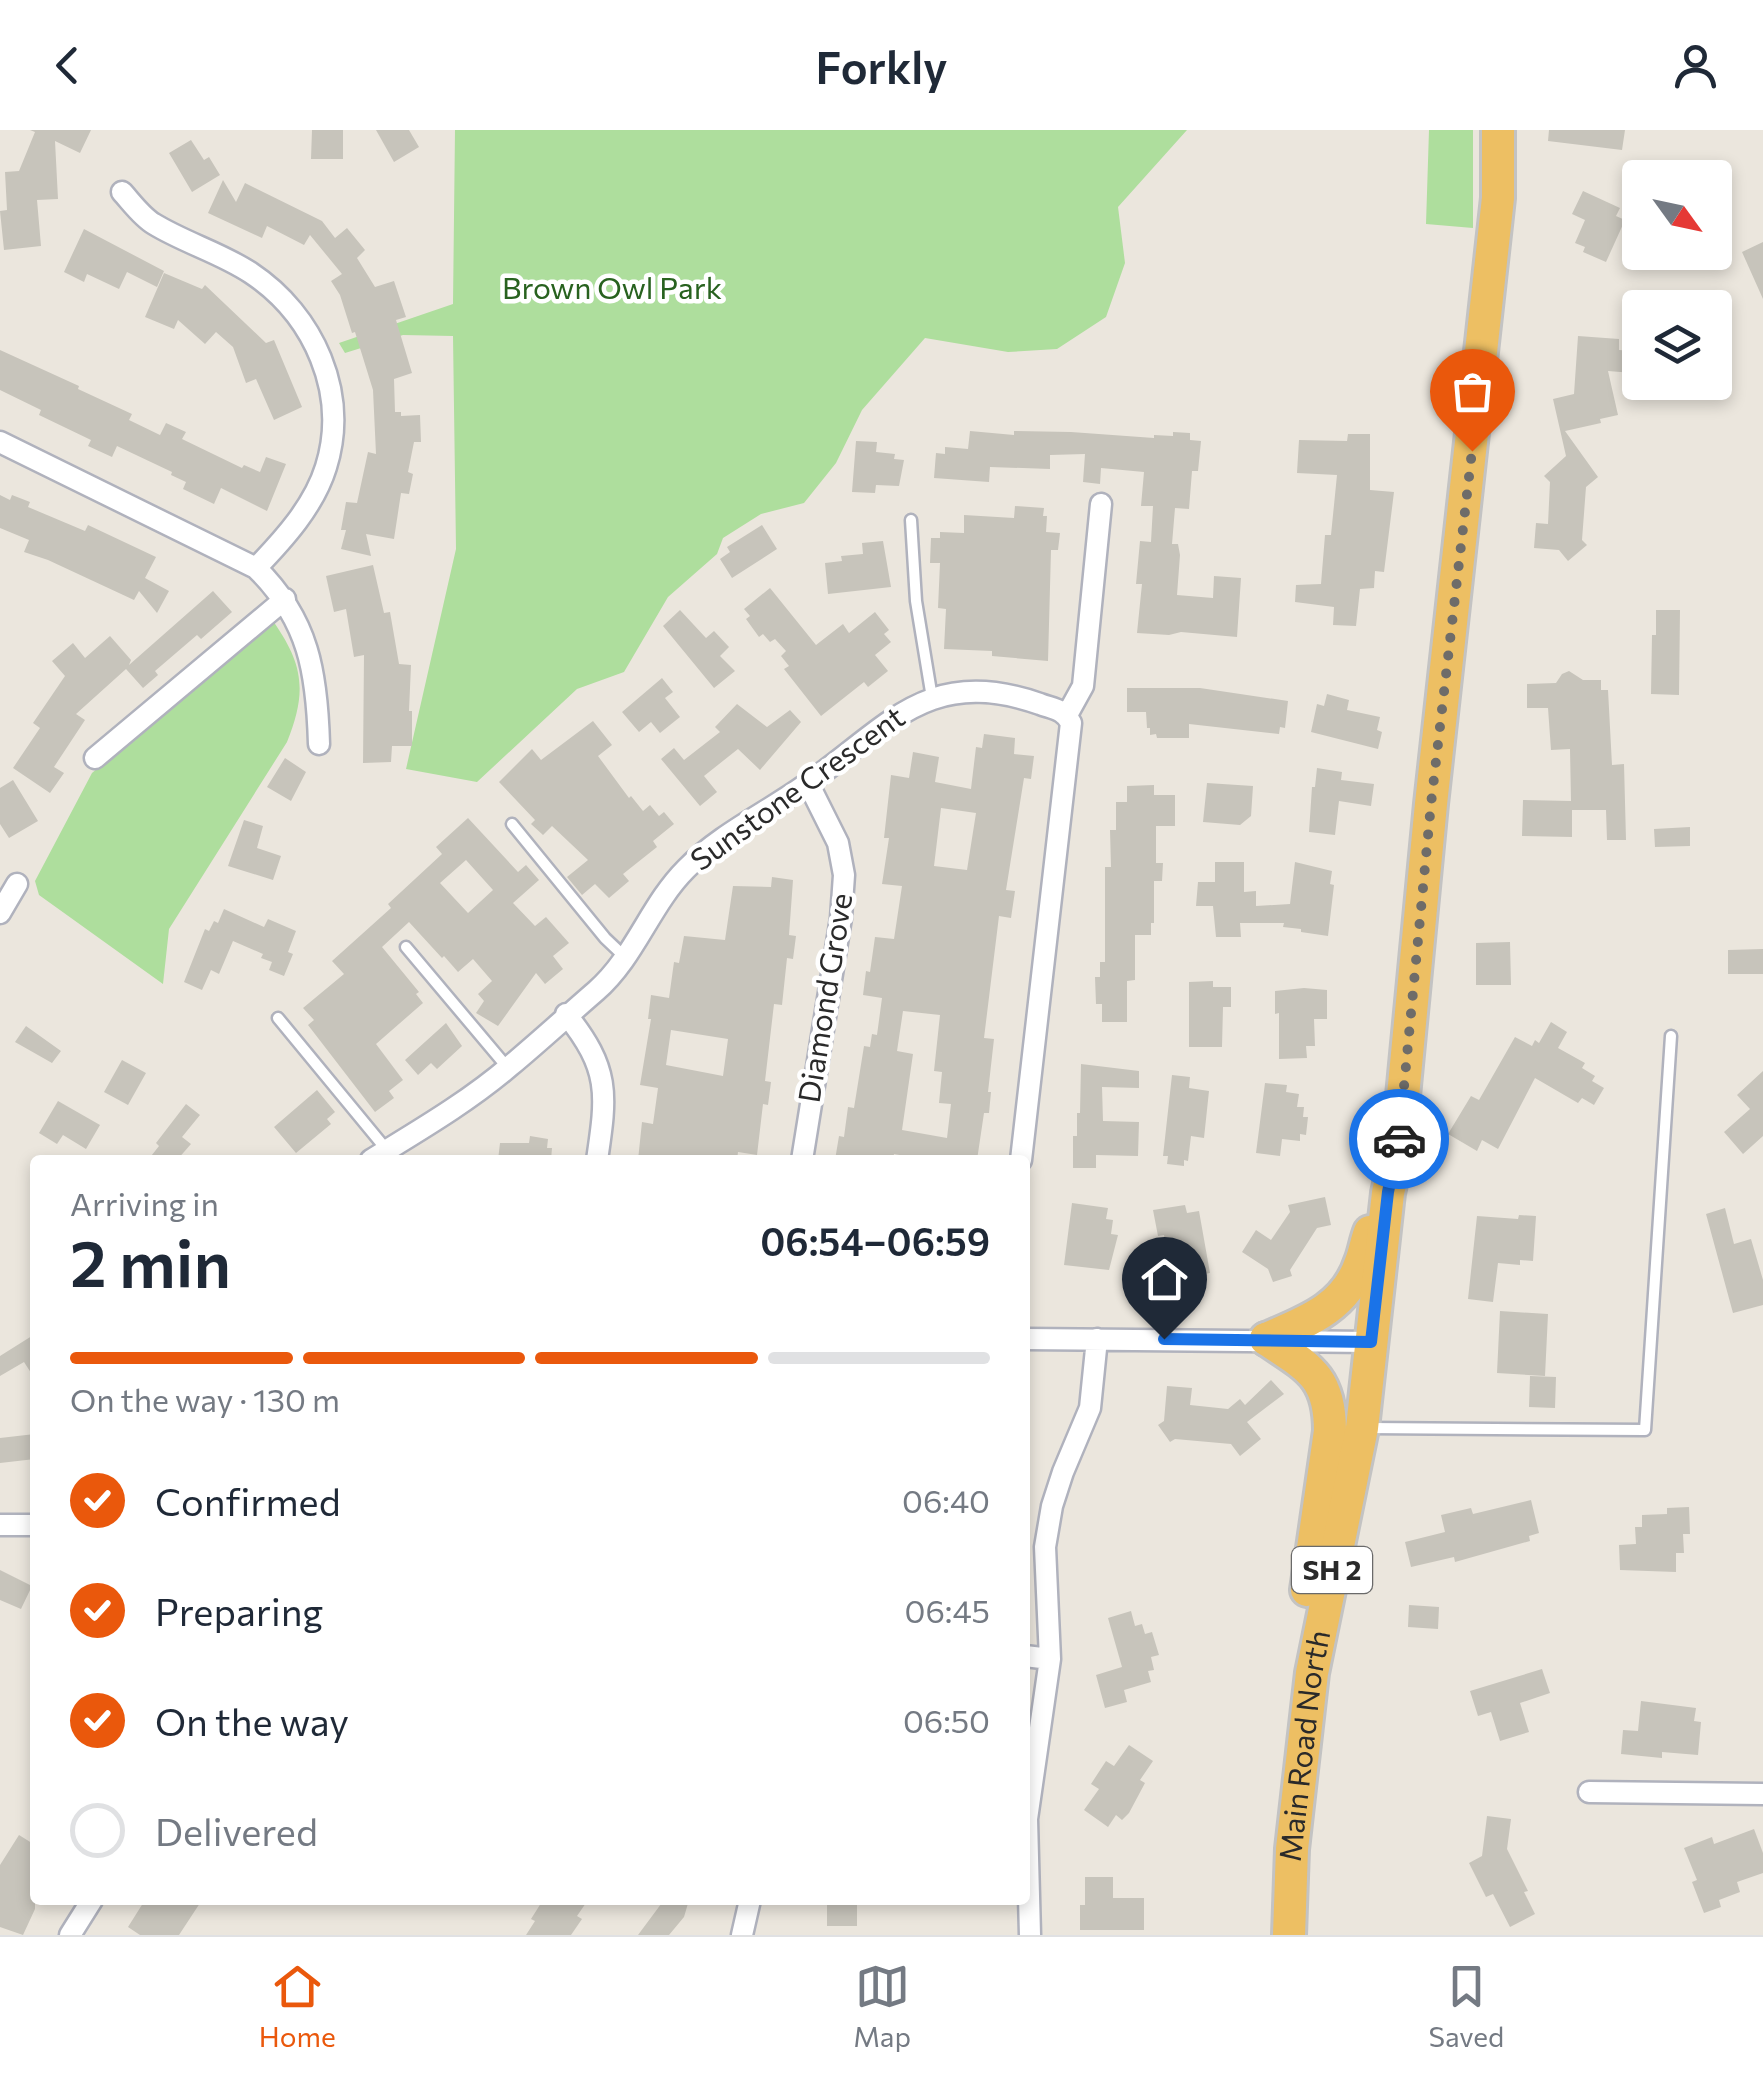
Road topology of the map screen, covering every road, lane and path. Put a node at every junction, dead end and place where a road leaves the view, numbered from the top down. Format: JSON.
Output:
{"nodes":[{"id":1,"x":1498,"y":130,"type":"edge"},
{"id":2,"x":122,"y":192,"type":"dead end"},
{"id":3,"x":0,"y":442,"type":"edge"},
{"id":4,"x":1101,"y":504,"type":"dead end"},
{"id":5,"x":912,"y":520,"type":"dead end"},
{"id":6,"x":256,"y":568,"type":"junction"},
{"id":7,"x":284,"y":599,"type":"junction"},
{"id":8,"x":932,"y":698,"type":"junction"},
{"id":9,"x":1067,"y":715,"type":"junction"},
{"id":10,"x":319,"y":744,"type":"dead end"},
{"id":11,"x":95,"y":758,"type":"dead end"},
{"id":12,"x":808,"y":783,"type":"junction"},
{"id":13,"x":512,"y":824,"type":"dead end"},
{"id":14,"x":17,"y":884,"type":"dead end"},
{"id":15,"x":0,"y":914,"type":"edge"},
{"id":16,"x":406,"y":948,"type":"dead end"},
{"id":17,"x":626,"y":958,"type":"junction"},
{"id":18,"x":566,"y":1014,"type":"junction"},
{"id":19,"x":278,"y":1018,"type":"dead end"},
{"id":20,"x":1670,"y":1036,"type":"dead end"},
{"id":21,"x":508,"y":1068,"type":"junction"},
{"id":22,"x":379,"y":1155,"type":"edge"},
{"id":23,"x":598,"y":1155,"type":"edge"},
{"id":24,"x":803,"y":1155,"type":"edge"},
{"id":25,"x":1022,"y":1155,"type":"edge"},
{"id":26,"x":1388,"y":1192,"type":"junction"},
{"id":27,"x":1030,"y":1339,"type":"edge"},
{"id":28,"x":1097,"y":1339,"type":"junction"},
{"id":29,"x":1266,"y":1340,"type":"junction"},
{"id":30,"x":1371,"y":1342,"type":"junction"},
{"id":31,"x":1362,"y":1428,"type":"junction"},
{"id":32,"x":0,"y":1525,"type":"edge"},
{"id":33,"x":30,"y":1525,"type":"edge"},
{"id":34,"x":1030,"y":1657,"type":"edge"},
{"id":35,"x":1050,"y":1659,"type":"junction"},
{"id":36,"x":1312,"y":1673,"type":"junction"},
{"id":37,"x":1589,"y":1792,"type":"dead end"},
{"id":38,"x":1763,"y":1794,"type":"edge"},
{"id":39,"x":1030,"y":1798,"type":"edge"},
{"id":40,"x":89,"y":1905,"type":"edge"},
{"id":41,"x":749,"y":1905,"type":"edge"},
{"id":42,"x":1029,"y":1905,"type":"edge"},
{"id":43,"x":70,"y":1935,"type":"edge"},
{"id":44,"x":742,"y":1935,"type":"edge"},
{"id":45,"x":1030,"y":1935,"type":"edge"},
{"id":46,"x":1288,"y":1935,"type":"edge"}],
"edges":[{"from":1,"to":26,"type":"highway","name":"Main Road North","number":"SH 2"},
{"from":2,"to":6,"type":"street"},
{"from":3,"to":6,"type":"street"},
{"from":4,"to":9,"type":"street"},
{"from":5,"to":8,"type":"lane"},
{"from":6,"to":7,"type":"street"},
{"from":7,"to":10,"type":"street"},
{"from":7,"to":11,"type":"street"},
{"from":8,"to":9,"type":"street","name":"Sunstone Crescent"},
{"from":8,"to":12,"type":"street","name":"Sunstone Crescent"},
{"from":9,"to":25,"type":"street"},
{"from":12,"to":17,"type":"street","name":"Sunstone Crescent"},
{"from":12,"to":24,"type":"street","name":"Diamond Grove"},
{"from":13,"to":17,"type":"lane"},
{"from":14,"to":15,"type":"street"},
{"from":16,"to":21,"type":"lane"},
{"from":17,"to":18,"type":"street","name":"Sunstone Crescent"},
{"from":18,"to":21,"type":"street","name":"Sunstone Crescent"},
{"from":18,"to":23,"type":"street"},
{"from":19,"to":22,"type":"lane"},
{"from":20,"to":31,"type":"lane"},
{"from":21,"to":22,"type":"street","name":"Sunstone Crescent"},
{"from":26,"to":29,"type":"highway"},
{"from":26,"to":30,"type":"highway","name":"Main Road North","number":"SH 2"},
{"from":27,"to":28,"type":"street"},
{"from":28,"to":29,"type":"street"},
{"from":28,"to":35,"type":"street"},
{"from":29,"to":30,"type":"street"},
{"from":29,"to":36,"type":"highway"},
{"from":30,"to":31,"type":"highway","name":"Main Road North","number":"SH 2"},
{"from":31,"to":36,"type":"highway","name":"Main Road North","number":"SH 2"},
{"from":32,"to":33,"type":"street"},
{"from":34,"to":35,"type":"street"},
{"from":35,"to":39,"type":"street"},
{"from":36,"to":46,"type":"highway","name":"Main Road North","number":"SH 2"},
{"from":37,"to":38,"type":"street"},
{"from":40,"to":43,"type":"street"},
{"from":41,"to":44,"type":"street"},
{"from":42,"to":45,"type":"street"}]}
